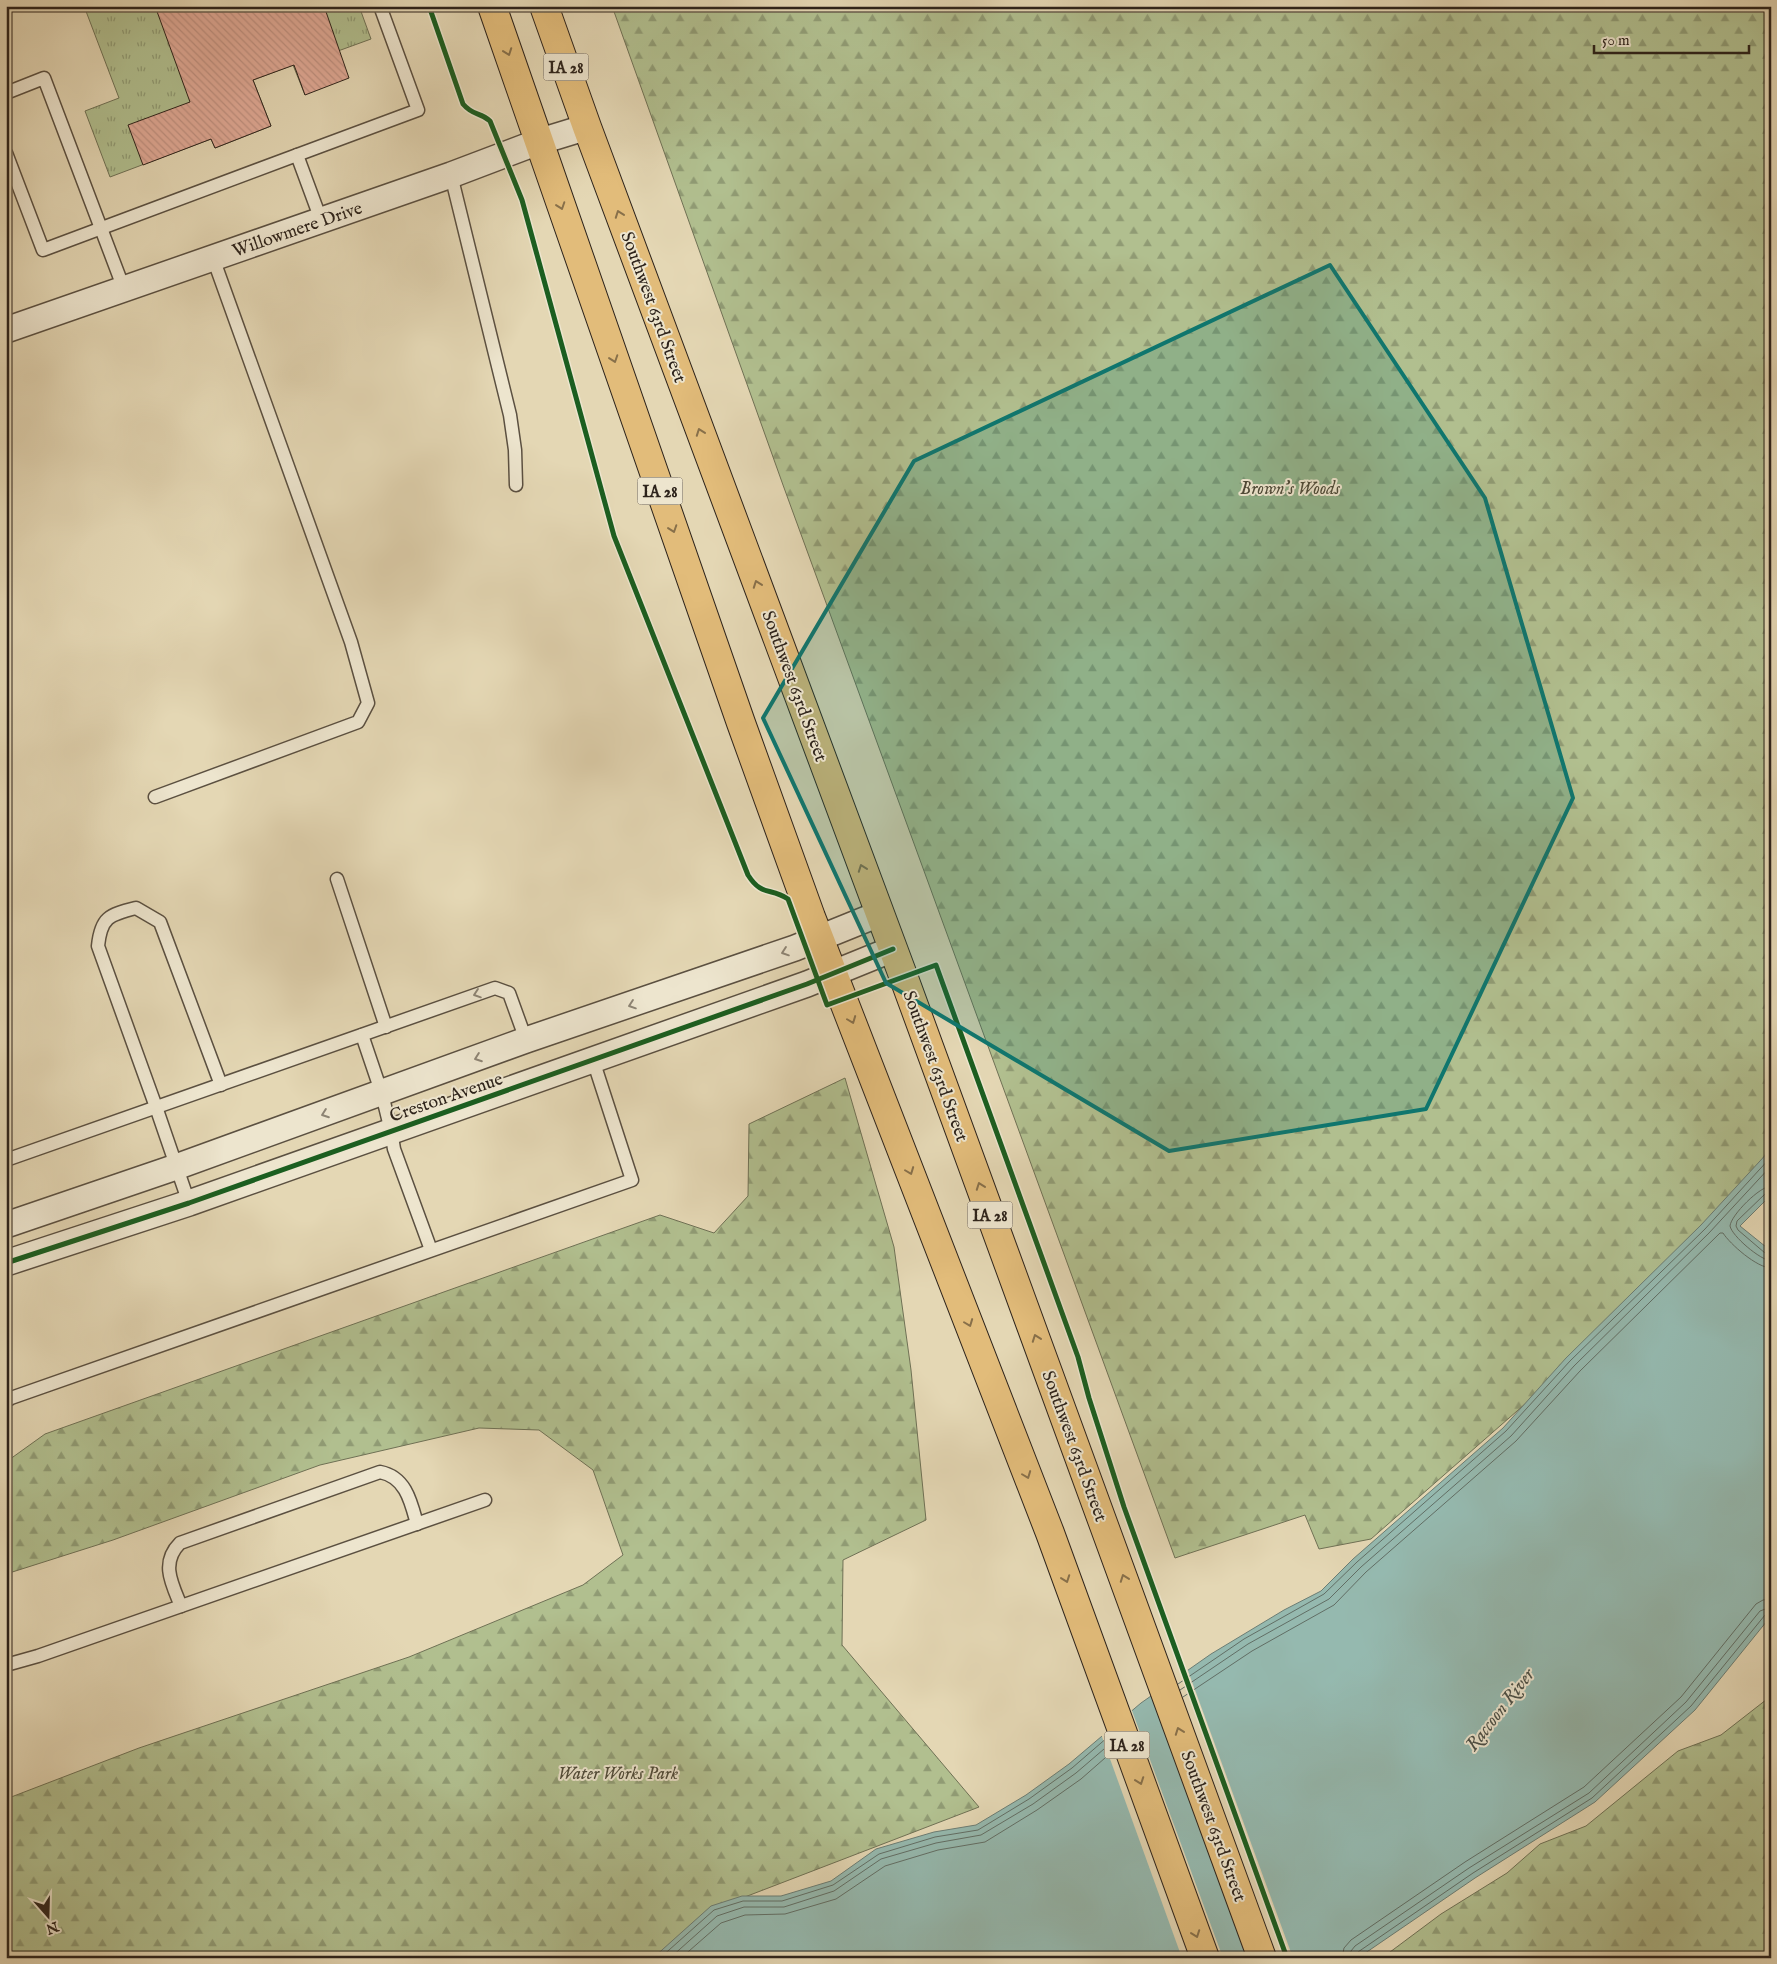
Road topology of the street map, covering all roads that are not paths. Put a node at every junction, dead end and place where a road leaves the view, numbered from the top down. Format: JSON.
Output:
{"nodes":[{"id":1,"x":380,"y":6,"type":"edge"},
{"id":2,"x":492,"y":6,"type":"edge"},
{"id":3,"x":544,"y":6,"type":"edge"},
{"id":4,"x":6,"y":92,"type":"edge"},
{"id":5,"x":587,"y":127,"type":"junction"},
{"id":6,"x":538,"y":142,"type":"junction"},
{"id":7,"x":6,"y":153,"type":"edge"},
{"id":8,"x":297,"y":155,"type":"junction"},
{"id":9,"x":451,"y":175,"type":"junction"},
{"id":10,"x":321,"y":220,"type":"junction"},
{"id":11,"x":101,"y":228,"type":"junction"},
{"id":12,"x":213,"y":258,"type":"junction"},
{"id":13,"x":124,"y":289,"type":"junction"},
{"id":14,"x":6,"y":330,"type":"edge"},
{"id":15,"x":516,"y":485,"type":"dead end"},
{"id":16,"x":155,"y":797,"type":"dead end"},
{"id":17,"x":337,"y":879,"type":"dead end"},
{"id":18,"x":879,"y":914,"type":"junction"},
{"id":19,"x":820,"y":938,"type":"junction"},
{"id":20,"x":893,"y":949,"type":"junction"},
{"id":21,"x":834,"y":974,"type":"junction"},
{"id":22,"x":386,"y":1026,"type":"junction"},
{"id":23,"x":362,"y":1035,"type":"junction"},
{"id":24,"x":526,"y":1040,"type":"junction"},
{"id":25,"x":594,"y":1060,"type":"junction"},
{"id":26,"x":221,"y":1084,"type":"junction"},
{"id":27,"x":382,"y":1094,"type":"junction"},
{"id":28,"x":156,"y":1107,"type":"junction"},
{"id":29,"x":391,"y":1131,"type":"junction"},
{"id":30,"x":6,"y":1160,"type":"edge"},
{"id":31,"x":176,"y":1167,"type":"junction"},
{"id":32,"x":188,"y":1203,"type":"junction"},
{"id":33,"x":7,"y":1220,"type":"edge"},
{"id":34,"x":431,"y":1250,"type":"junction"},
{"id":35,"x":6,"y":1263,"type":"edge"},
{"id":36,"x":8,"y":1396,"type":"edge"},
{"id":37,"x":485,"y":1500,"type":"dead end"},
{"id":38,"x":418,"y":1524,"type":"junction"},
{"id":39,"x":180,"y":1606,"type":"junction"},
{"id":40,"x":6,"y":1664,"type":"edge"},
{"id":41,"x":1205,"y":1958,"type":"edge"},
{"id":42,"x":1262,"y":1958,"type":"edge"}],
"edges":[{"from":1,"to":8,"type":"lane"},
{"from":2,"to":6,"type":"main road","number":"IA 28","one_way":true},
{"from":3,"to":5,"type":"main road","name":"Southwest 63rd Street","number":"IA 28"},
{"from":4,"to":11,"type":"lane"},
{"from":5,"to":6,"type":"street","name":"Willowmere Drive"},
{"from":18,"to":5,"type":"main road","name":"Southwest 63rd Street","number":"IA 28","one_way":true},
{"from":6,"to":9,"type":"street","name":"Willowmere Drive"},
{"from":6,"to":19,"type":"main road","number":"IA 28","one_way":true},
{"from":7,"to":11,"type":"lane"},
{"from":8,"to":10,"type":"lane"},
{"from":8,"to":11,"type":"lane"},
{"from":9,"to":10,"type":"street","name":"Willowmere Drive"},
{"from":9,"to":15,"type":"lane"},
{"from":10,"to":12,"type":"street","name":"Willowmere Drive"},
{"from":11,"to":13,"type":"lane"},
{"from":12,"to":13,"type":"street","name":"Willowmere Drive"},
{"from":12,"to":16,"type":"lane"},
{"from":13,"to":14,"type":"street","name":"Willowmere Drive"},
{"from":17,"to":22,"type":"lane"},
{"from":18,"to":19,"type":"street","name":"Creston Avenue"},
{"from":18,"to":20,"type":"main road","name":"Southwest 63rd Street","number":"IA 28"},
{"from":19,"to":21,"type":"main road","number":"IA 28"},
{"from":19,"to":24,"type":"street","name":"Creston Avenue","one_way":true},
{"from":20,"to":21,"type":"street","name":"Creston Avenue"},
{"from":42,"to":20,"type":"main road","name":"Southwest 63rd Street","number":"IA 28","one_way":true},
{"from":21,"to":25,"type":"street","name":"Creston Avenue"},
{"from":21,"to":41,"type":"main road","number":"IA 28","one_way":true},
{"from":22,"to":23,"type":"lane"},
{"from":24,"to":22,"type":"lane","one_way":true},
{"from":23,"to":26,"type":"lane"},
{"from":23,"to":27,"type":"lane"},
{"from":24,"to":27,"type":"street","name":"Creston Avenue","one_way":true},
{"from":25,"to":29,"type":"street","name":"Creston Avenue"},
{"from":25,"to":34,"type":"lane"},
{"from":26,"to":28,"type":"lane"},
{"from":26,"to":28,"type":"lane"},
{"from":27,"to":29,"type":"lane"},
{"from":27,"to":31,"type":"street","name":"Creston Avenue","one_way":true},
{"from":28,"to":30,"type":"lane"},
{"from":28,"to":31,"type":"lane"},
{"from":29,"to":32,"type":"street","name":"Creston Avenue"},
{"from":29,"to":34,"type":"lane"},
{"from":31,"to":32,"type":"lane"},
{"from":31,"to":33,"type":"street","name":"Creston Avenue"},
{"from":32,"to":35,"type":"street","name":"Creston Avenue"},
{"from":34,"to":36,"type":"lane"},
{"from":37,"to":38,"type":"lane"},
{"from":38,"to":39,"type":"lane"},
{"from":38,"to":39,"type":"lane"},
{"from":39,"to":40,"type":"lane"}]}
